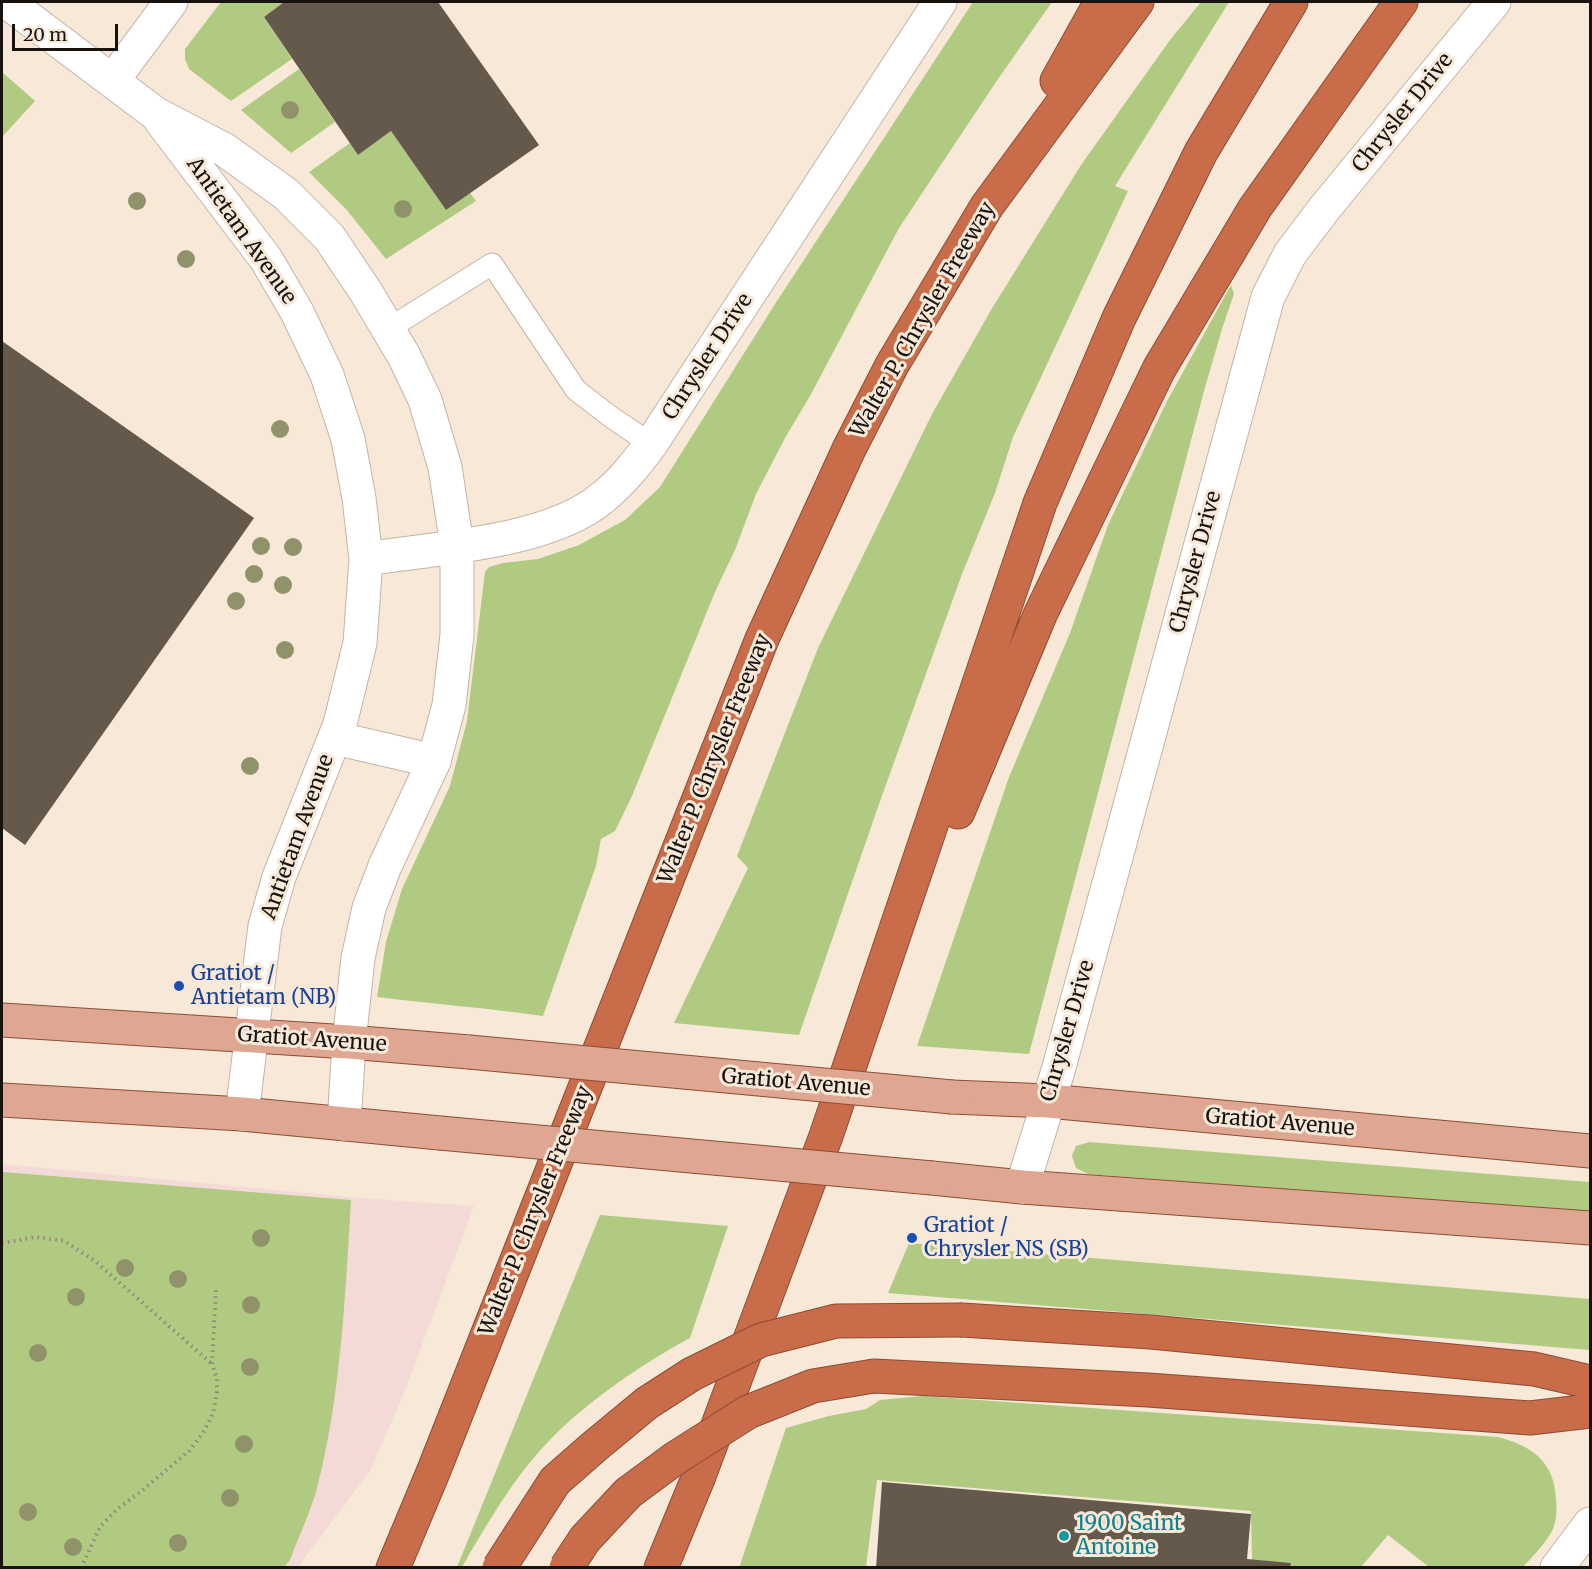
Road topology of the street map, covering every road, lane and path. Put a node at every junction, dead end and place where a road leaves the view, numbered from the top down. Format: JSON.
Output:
{"nodes":[{"id":1,"x":8,"y":2,"type":"edge"},
{"id":2,"x":171,"y":2,"type":"edge"},
{"id":3,"x":940,"y":2,"type":"edge"},
{"id":4,"x":1101,"y":2,"type":"edge"},
{"id":5,"x":1137,"y":2,"type":"edge"},
{"id":6,"x":1291,"y":2,"type":"edge"},
{"id":7,"x":1401,"y":2,"type":"edge"},
{"id":8,"x":1494,"y":2,"type":"edge"},
{"id":9,"x":113,"y":80,"type":"junction"},
{"id":10,"x":156,"y":114,"type":"junction"},
{"id":11,"x":987,"y":206,"type":"junction"},
{"id":12,"x":388,"y":328,"type":"junction"},
{"id":13,"x":651,"y":444,"type":"junction"},
{"id":14,"x":458,"y":546,"type":"junction"},
{"id":15,"x":366,"y":559,"type":"junction"},
{"id":16,"x":335,"y":738,"type":"junction"},
{"id":17,"x":434,"y":761,"type":"junction"},
{"id":18,"x":2,"y":1020,"type":"edge"},
{"id":19,"x":251,"y":1035,"type":"junction"},
{"id":20,"x":349,"y":1042,"type":"junction"},
{"id":21,"x":2,"y":1100,"type":"edge"},
{"id":22,"x":1048,"y":1101,"type":"junction"},
{"id":23,"x":242,"y":1114,"type":"junction"},
{"id":24,"x":344,"y":1124,"type":"junction"},
{"id":25,"x":826,"y":1136,"type":"junction"},
{"id":26,"x":1590,"y":1151,"type":"edge"},
{"id":27,"x":1022,"y":1186,"type":"junction"},
{"id":28,"x":1590,"y":1228,"type":"edge"},
{"id":29,"x":2,"y":1243,"type":"edge"},
{"id":30,"x":216,"y":1289,"type":"dead end"},
{"id":31,"x":212,"y":1364,"type":"junction"},
{"id":32,"x":1590,"y":1382,"type":"edge"},
{"id":33,"x":1590,"y":1412,"type":"edge"},
{"id":34,"x":1590,"y":1524,"type":"edge"},
{"id":35,"x":81,"y":1568,"type":"edge"},
{"id":36,"x":393,"y":1568,"type":"edge"},
{"id":37,"x":499,"y":1568,"type":"edge"},
{"id":38,"x":566,"y":1568,"type":"edge"},
{"id":39,"x":661,"y":1568,"type":"edge"},
{"id":40,"x":1557,"y":1568,"type":"edge"}],
"edges":[{"from":1,"to":9,"type":"street","name":"Antietam Avenue"},
{"from":2,"to":9,"type":"street"},
{"from":3,"to":13,"type":"street","name":"Chrysler Drive"},
{"from":4,"to":11,"type":"highway"},
{"from":5,"to":11,"type":"highway","name":"Walter P. Chrysler Freeway"},
{"from":6,"to":25,"type":"highway"},
{"from":7,"to":25,"type":"highway"},
{"from":8,"to":22,"type":"street","name":"Chrysler Drive"},
{"from":9,"to":10,"type":"street","name":"Antietam Avenue"},
{"from":10,"to":12,"type":"street","name":"Antietam Avenue"},
{"from":10,"to":15,"type":"street","name":"Antietam Avenue"},
{"from":11,"to":36,"type":"highway","name":"Walter P. Chrysler Freeway"},
{"from":12,"to":13,"type":"lane"},
{"from":12,"to":14,"type":"street","name":"Antietam Avenue"},
{"from":13,"to":14,"type":"street","name":"Chrysler Drive"},
{"from":14,"to":15,"type":"street","name":"Chrysler Drive"},
{"from":14,"to":17,"type":"street","name":"Antietam Avenue"},
{"from":15,"to":16,"type":"street","name":"Antietam Avenue"},
{"from":16,"to":17,"type":"street","name":"Antietam Avenue"},
{"from":16,"to":19,"type":"street","name":"Antietam Avenue"},
{"from":17,"to":20,"type":"street","name":"Antietam Avenue"},
{"from":18,"to":19,"type":"main road","name":"Gratiot Avenue"},
{"from":19,"to":20,"type":"main road","name":"Gratiot Avenue"},
{"from":19,"to":23,"type":"street","name":"Antietam Avenue"},
{"from":20,"to":22,"type":"main road","name":"Gratiot Avenue","bridge":true},
{"from":20,"to":24,"type":"street","name":"Antietam Avenue"},
{"from":21,"to":23,"type":"main road"},
{"from":22,"to":26,"type":"main road","name":"Gratiot Avenue"},
{"from":22,"to":27,"type":"street","name":"Chrysler Drive"},
{"from":23,"to":24,"type":"main road"},
{"from":24,"to":27,"type":"main road","bridge":true},
{"from":25,"to":39,"type":"highway"},
{"from":27,"to":28,"type":"main road"},
{"from":29,"to":31,"type":"path"},
{"from":30,"to":31,"type":"path"},
{"from":31,"to":35,"type":"path"},
{"from":32,"to":37,"type":"highway","bridge":true},
{"from":33,"to":38,"type":"highway","bridge":true},
{"from":34,"to":40,"type":"street"}]}
